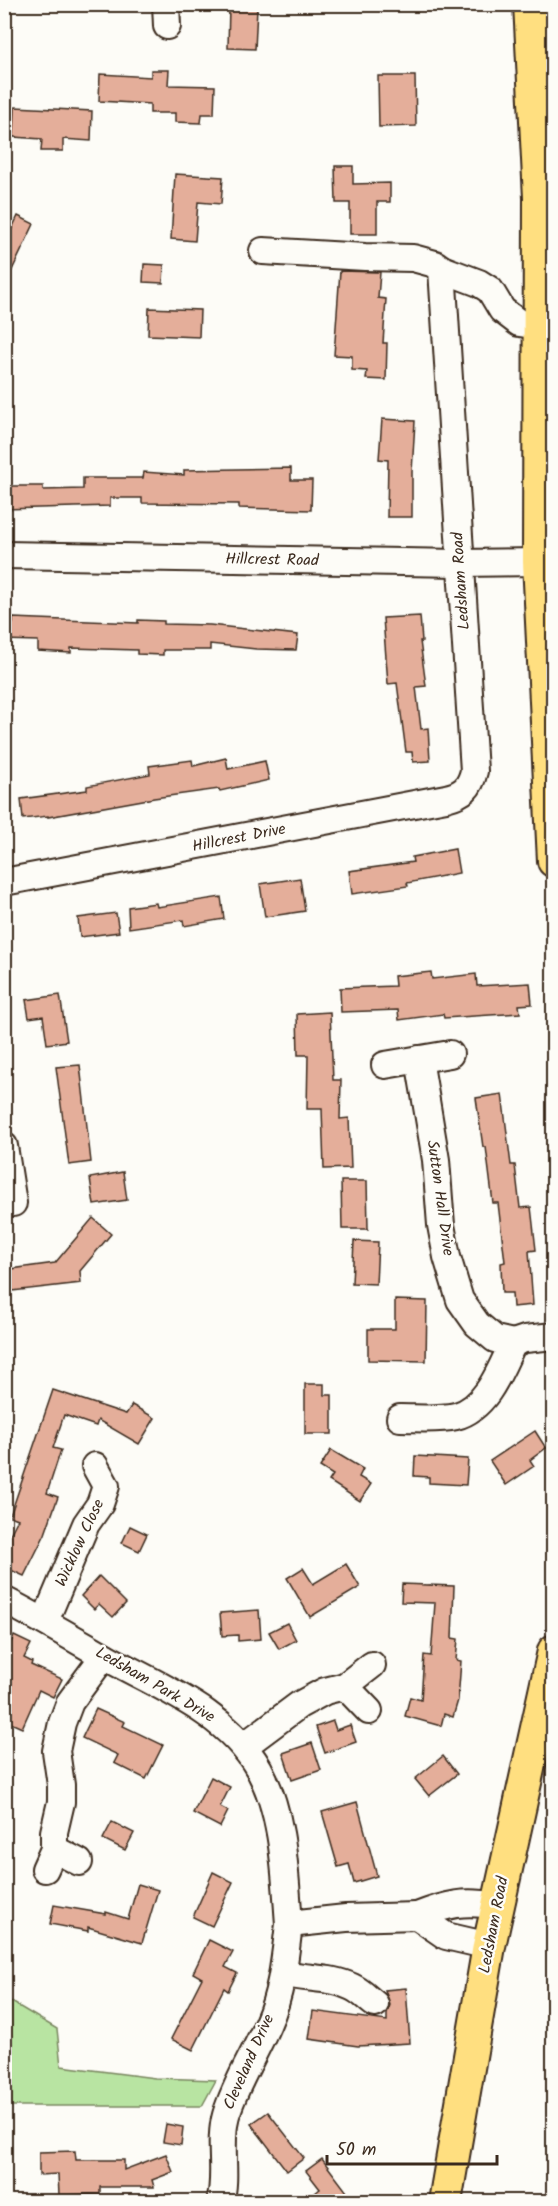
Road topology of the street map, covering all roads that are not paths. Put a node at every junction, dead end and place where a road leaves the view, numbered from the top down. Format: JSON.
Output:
{"nodes":[{"id":1,"x":530,"y":4,"type":"edge"},
{"id":2,"x":263,"y":251,"type":"dead end"},
{"id":3,"x":442,"y":269,"type":"junction"},
{"id":4,"x":540,"y":326,"type":"junction"},
{"id":5,"x":4,"y":555,"type":"edge"},
{"id":6,"x":539,"y":562,"type":"junction"},
{"id":7,"x":459,"y":563,"type":"junction"},
{"id":8,"x":470,"y":785,"type":"joint"},
{"id":9,"x":552,"y":806,"type":"edge"},
{"id":10,"x":554,"y":861,"type":"edge"},
{"id":11,"x":4,"y":882,"type":"edge"},
{"id":12,"x":450,"y":1054,"type":"dead end"},
{"id":13,"x":418,"y":1059,"type":"junction"},
{"id":14,"x":386,"y":1065,"type":"dead end"},
{"id":15,"x":4,"y":1146,"type":"edge"},
{"id":16,"x":13,"y":1203,"type":"dead end"},
{"id":17,"x":554,"y":1336,"type":"edge"},
{"id":18,"x":513,"y":1343,"type":"junction"},
{"id":19,"x":399,"y":1418,"type":"dead end"},
{"id":20,"x":95,"y":1466,"type":"dead end"},
{"id":21,"x":4,"y":1600,"type":"edge"},
{"id":22,"x":45,"y":1621,"type":"junction"},
{"id":23,"x":554,"y":1651,"type":"edge"},
{"id":24,"x":104,"y":1656,"type":"junction"},
{"id":25,"x":372,"y":1665,"type":"dead end"},
{"id":26,"x":345,"y":1686,"type":"junction"},
{"id":27,"x":369,"y":1711,"type":"dead end"},
{"id":28,"x":244,"y":1746,"type":"junction"},
{"id":29,"x":79,"y":1862,"type":"dead end"},
{"id":30,"x":497,"y":1906,"type":"junction"},
{"id":31,"x":417,"y":1916,"type":"junction"},
{"id":32,"x":289,"y":1924,"type":"junction"},
{"id":33,"x":489,"y":1946,"type":"junction"},
{"id":34,"x":283,"y":1973,"type":"junction"},
{"id":35,"x":375,"y":2004,"type":"dead end"},
{"id":36,"x":220,"y":2202,"type":"edge"},
{"id":37,"x":445,"y":2202,"type":"edge"}],
"edges":[{"from":1,"to":4,"type":"main road"},
{"from":2,"to":3,"type":"street"},
{"from":3,"to":4,"type":"street"},
{"from":3,"to":7,"type":"street","name":"Ledsham Road"},
{"from":4,"to":6,"type":"main road"},
{"from":5,"to":7,"type":"street","name":"Hillcrest Road"},
{"from":6,"to":7,"type":"street","name":"Hillcrest Road"},
{"from":6,"to":9,"type":"main road"},
{"from":7,"to":8,"type":"street","name":"Ledsham Road"},
{"from":8,"to":11,"type":"street","name":"Hillcrest Drive"},
{"from":9,"to":10,"type":"main road"},
{"from":12,"to":13,"type":"street"},
{"from":13,"to":14,"type":"street"},
{"from":13,"to":18,"type":"street","name":"Sutton Hall Drive"},
{"from":15,"to":16,"type":"street"},
{"from":17,"to":18,"type":"street"},
{"from":18,"to":19,"type":"street"},
{"from":20,"to":22,"type":"street","name":"Wicklow Close"},
{"from":21,"to":22,"type":"street","name":"Ledsham Park Drive"},
{"from":22,"to":24,"type":"street","name":"Ledsham Park Drive"},
{"from":23,"to":30,"type":"main road","name":"Ledsham Road"},
{"from":24,"to":28,"type":"street","name":"Ledsham Park Drive"},
{"from":24,"to":29,"type":"street"},
{"from":25,"to":26,"type":"street"},
{"from":26,"to":27,"type":"street"},
{"from":26,"to":28,"type":"street"},
{"from":28,"to":32,"type":"street","name":"Ledsham Park Drive"},
{"from":30,"to":31,"type":"street"},
{"from":30,"to":33,"type":"main road","name":"Ledsham Road"},
{"from":31,"to":32,"type":"street"},
{"from":31,"to":33,"type":"street"},
{"from":32,"to":34,"type":"street","name":"Cleveland Drive"},
{"from":33,"to":37,"type":"main road","name":"Ledsham Road"},
{"from":34,"to":35,"type":"street"},
{"from":34,"to":36,"type":"street","name":"Cleveland Drive"}]}
